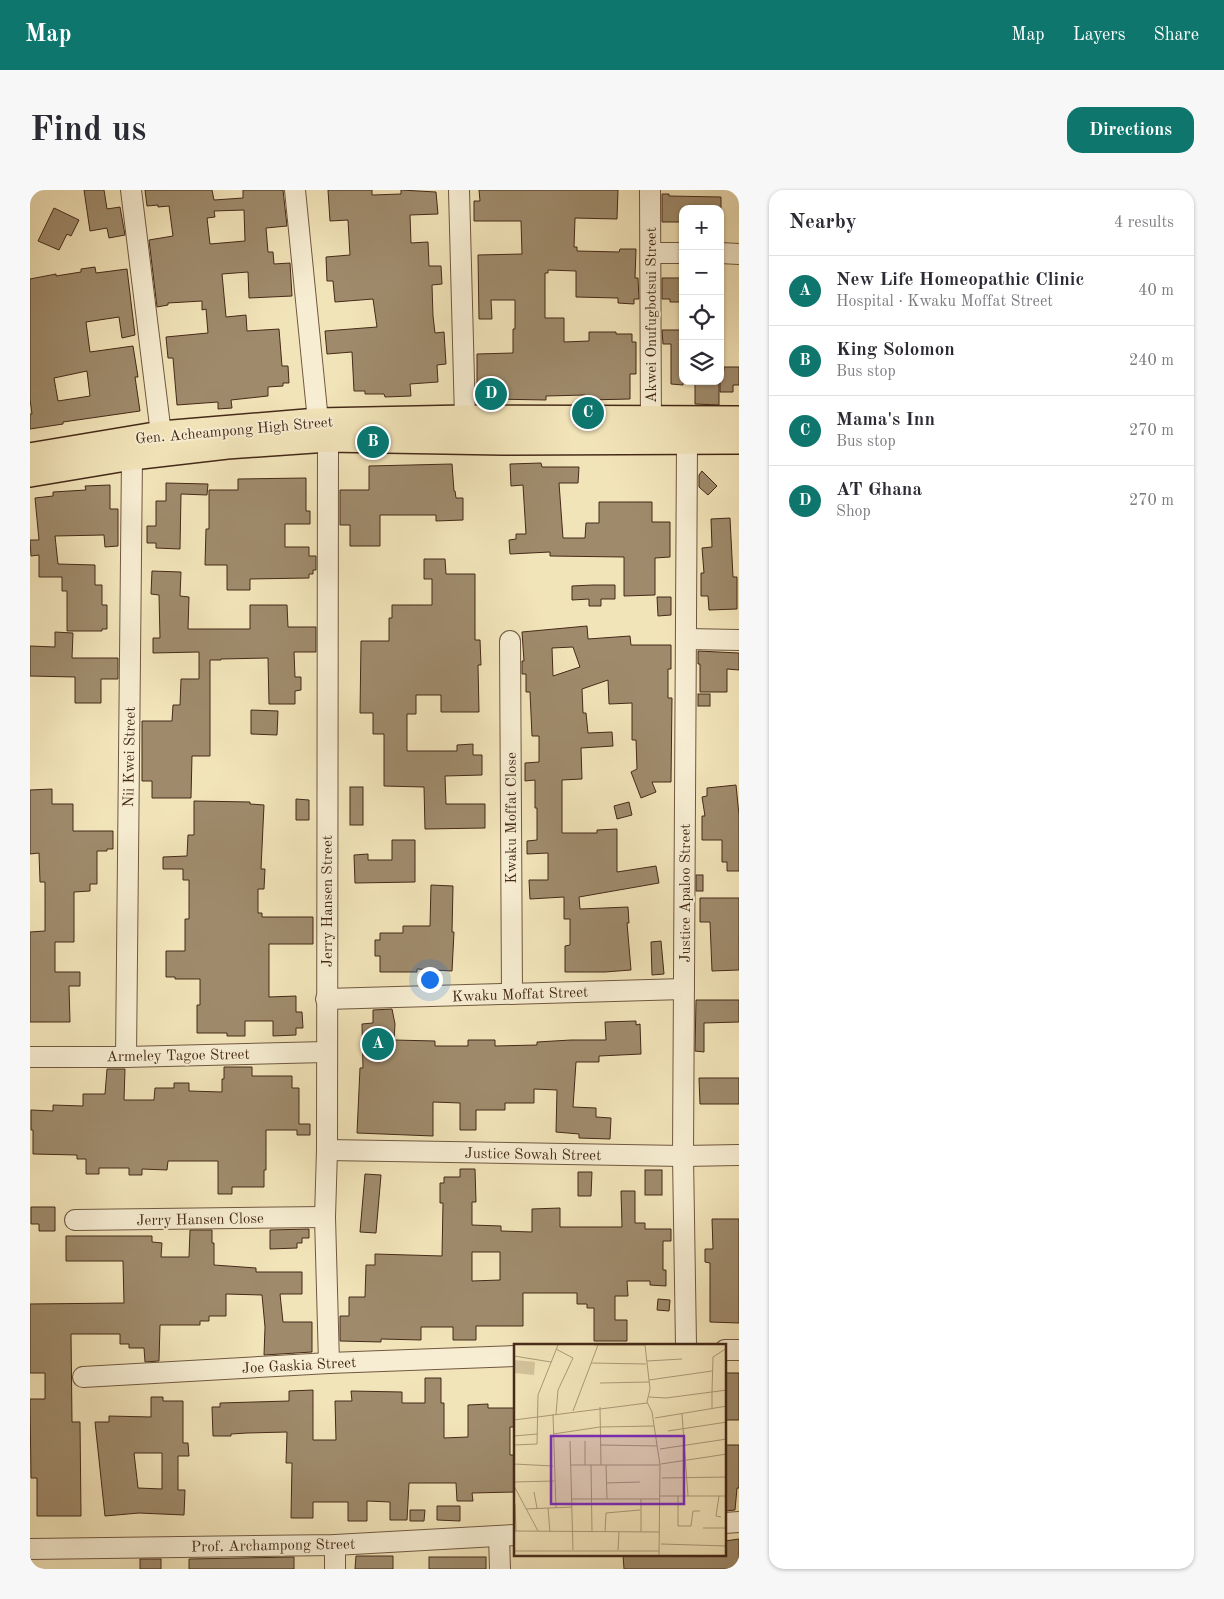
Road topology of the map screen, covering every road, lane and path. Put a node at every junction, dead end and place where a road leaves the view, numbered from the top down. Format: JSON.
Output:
{"nodes":[{"id":1,"x":131,"y":190,"type":"edge"},
{"id":2,"x":295,"y":190,"type":"edge"},
{"id":3,"x":459,"y":190,"type":"edge"},
{"id":4,"x":650,"y":190,"type":"edge"},
{"id":5,"x":651,"y":253,"type":"junction"},
{"id":6,"x":679,"y":253,"type":"edge"},
{"id":7,"x":724,"y":254,"type":"edge"},
{"id":8,"x":739,"y":254,"type":"edge"},
{"id":9,"x":466,"y":418,"type":"junction"},
{"id":10,"x":739,"y":419,"type":"edge"},
{"id":11,"x":651,"y":429,"type":"junction"},
{"id":12,"x":323,"y":430,"type":"junction"},
{"id":13,"x":161,"y":434,"type":"junction"},
{"id":14,"x":687,"y":441,"type":"junction"},
{"id":15,"x":739,"y":441,"type":"edge"},
{"id":16,"x":30,"y":456,"type":"edge"},
{"id":17,"x":132,"y":457,"type":"junction"},
{"id":18,"x":30,"y":474,"type":"edge"},
{"id":19,"x":687,"y":639,"type":"junction"},
{"id":20,"x":739,"y":640,"type":"edge"},
{"id":21,"x":510,"y":641,"type":"dead end"},
{"id":22,"x":684,"y":989,"type":"junction"},
{"id":23,"x":512,"y":994,"type":"junction"},
{"id":24,"x":326,"y":999,"type":"junction"},
{"id":25,"x":326,"y":1052,"type":"junction"},
{"id":26,"x":30,"y":1057,"type":"edge"},
{"id":27,"x":126,"y":1057,"type":"junction"},
{"id":28,"x":327,"y":1150,"type":"junction"},
{"id":29,"x":739,"y":1155,"type":"edge"},
{"id":30,"x":683,"y":1156,"type":"junction"},
{"id":31,"x":325,"y":1217,"type":"junction"},
{"id":32,"x":75,"y":1220,"type":"dead end"},
{"id":33,"x":686,"y":1344,"type":"edge"},
{"id":34,"x":726,"y":1350,"type":"edge"},
{"id":35,"x":739,"y":1350,"type":"edge"},
{"id":36,"x":514,"y":1356,"type":"edge"},
{"id":37,"x":329,"y":1363,"type":"junction"},
{"id":38,"x":83,"y":1377,"type":"dead end"},
{"id":39,"x":726,"y":1522,"type":"edge"},
{"id":40,"x":739,"y":1522,"type":"edge"},
{"id":41,"x":507,"y":1535,"type":"edge"},
{"id":42,"x":336,"y":1545,"type":"junction"},
{"id":43,"x":30,"y":1549,"type":"edge"},
{"id":44,"x":335,"y":1569,"type":"edge"},
{"id":45,"x":500,"y":1569,"type":"edge"}],
"edges":[{"from":1,"to":13,"type":"street"},
{"from":2,"to":12,"type":"street","name":"Jerry Hansen Street"},
{"from":3,"to":9,"type":"street"},
{"from":4,"to":5,"type":"street","name":"Akwei Onufugbotsui Street"},
{"from":5,"to":6,"type":"street"},
{"from":5,"to":11,"type":"street","name":"Akwei Onufugbotsui Street"},
{"from":7,"to":8,"type":"street"},
{"from":9,"to":11,"type":"main road","name":"Gen. Acheampong High Street"},
{"from":9,"to":12,"type":"main road","name":"Gen. Acheampong High Street"},
{"from":10,"to":11,"type":"main road","name":"Gen. Acheampong High Street"},
{"from":11,"to":12,"type":"main road","name":"Gen. Acheampong High Street"},
{"from":11,"to":14,"type":"main road","name":"Gen. Acheampong High Street"},
{"from":12,"to":13,"type":"main road","name":"Gen. Acheampong High Street"},
{"from":12,"to":17,"type":"main road","name":"Gen. Acheampong High Street"},
{"from":12,"to":24,"type":"street","name":"Jerry Hansen Street"},
{"from":13,"to":16,"type":"main road","name":"Gen. Acheampong High Street"},
{"from":14,"to":15,"type":"main road","name":"Gen. Acheampong High Street"},
{"from":14,"to":19,"type":"street","name":"Justice Apaloo Street"},
{"from":17,"to":18,"type":"main road","name":"Gen. Acheampong High Street"},
{"from":17,"to":27,"type":"street","name":"Nii Kwei Street"},
{"from":19,"to":20,"type":"street"},
{"from":19,"to":22,"type":"street","name":"Justice Apaloo Street"},
{"from":21,"to":23,"type":"street","name":"Kwaku Moffat Close"},
{"from":22,"to":23,"type":"street","name":"Kwaku Moffat Street"},
{"from":22,"to":30,"type":"street","name":"Justice Apaloo Street"},
{"from":23,"to":24,"type":"street","name":"Kwaku Moffat Street"},
{"from":24,"to":25,"type":"street","name":"Jerry Hansen Street"},
{"from":25,"to":27,"type":"street","name":"Armeley Tagoe Street"},
{"from":25,"to":28,"type":"street","name":"Jerry Hansen Street"},
{"from":26,"to":27,"type":"street","name":"Armeley Tagoe Street"},
{"from":28,"to":30,"type":"street","name":"Justice Sowah Street"},
{"from":28,"to":31,"type":"street","name":"Jerry Hansen Street"},
{"from":29,"to":30,"type":"street","name":"Justice Sowah Street"},
{"from":30,"to":33,"type":"street","name":"Justice Apaloo Street"},
{"from":31,"to":32,"type":"street","name":"Jerry Hansen Close"},
{"from":31,"to":37,"type":"street","name":"Jerry Hansen Street"},
{"from":34,"to":35,"type":"street"},
{"from":36,"to":37,"type":"street","name":"Joe Gaskia Street"},
{"from":37,"to":38,"type":"street","name":"Joe Gaskia Street"},
{"from":39,"to":40,"type":"street"},
{"from":41,"to":42,"type":"street","name":"Prof. Archampong Street"},
{"from":41,"to":45,"type":"street"},
{"from":42,"to":43,"type":"street","name":"Prof. Archampong Street"},
{"from":42,"to":44,"type":"street"}]}
